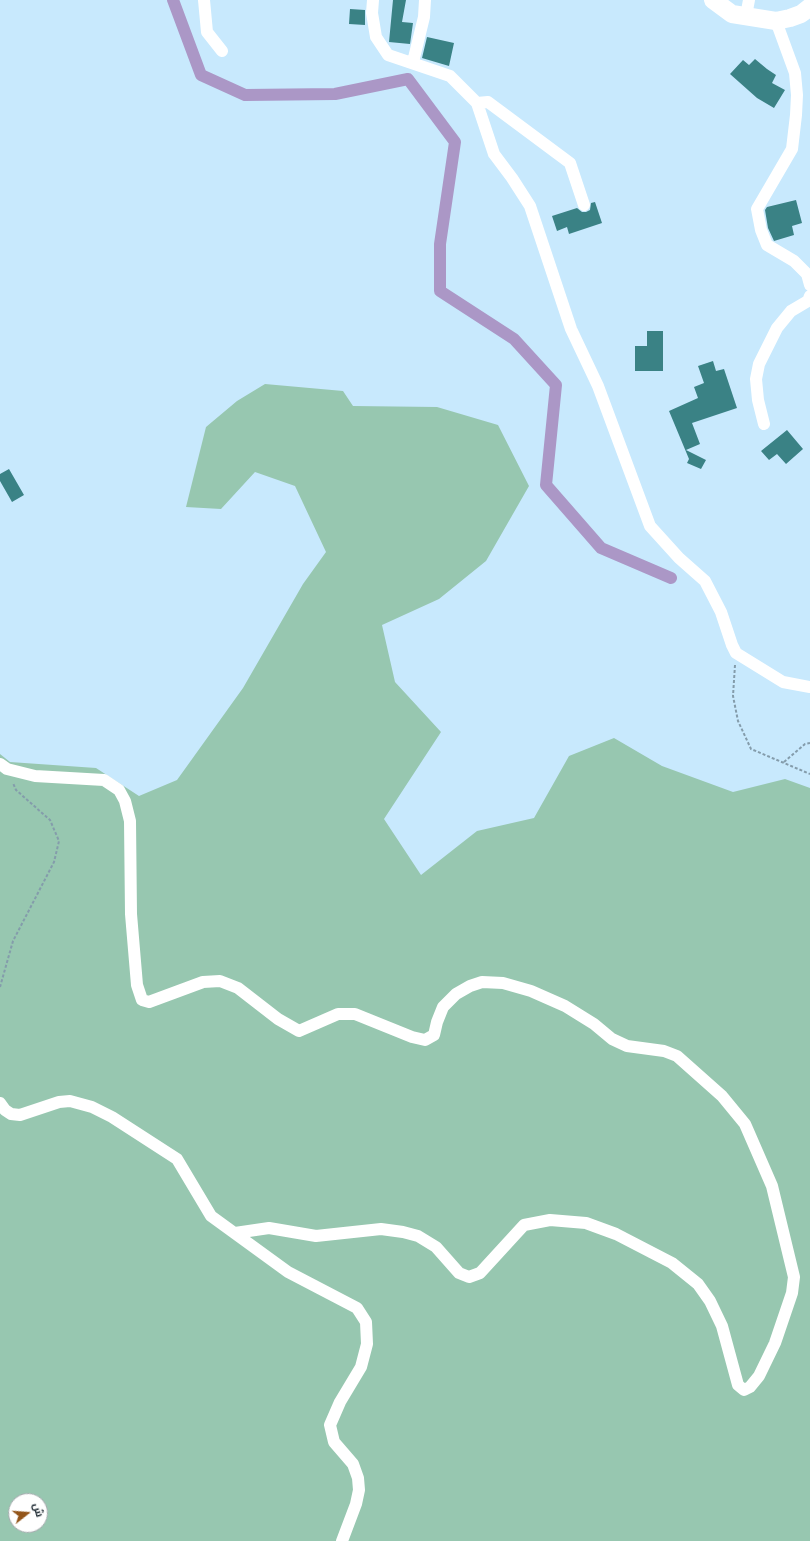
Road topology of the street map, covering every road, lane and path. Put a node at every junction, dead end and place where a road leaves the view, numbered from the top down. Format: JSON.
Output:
{"nodes":[{"id":1,"x":204,"y":0,"type":"edge"},
{"id":2,"x":373,"y":0,"type":"edge"},
{"id":3,"x":425,"y":0,"type":"edge"},
{"id":4,"x":713,"y":0,"type":"edge"},
{"id":5,"x":810,"y":7,"type":"edge"},
{"id":6,"x":748,"y":8,"type":"edge"},
{"id":7,"x":776,"y":21,"type":"junction"},
{"id":8,"x":222,"y":51,"type":"dead end"},
{"id":9,"x":413,"y":62,"type":"junction"},
{"id":10,"x":477,"y":103,"type":"junction"},
{"id":11,"x":584,"y":205,"type":"dead end"},
{"id":12,"x":810,"y":286,"type":"edge"},
{"id":13,"x":810,"y":296,"type":"edge"},
{"id":14,"x":764,"y":424,"type":"dead end"},
{"id":15,"x":736,"y":653,"type":"junction"},
{"id":16,"x":810,"y":687,"type":"edge"},
{"id":17,"x":810,"y":743,"type":"edge"},
{"id":18,"x":784,"y":762,"type":"junction"},
{"id":19,"x":4,"y":766,"type":"edge"},
{"id":20,"x":810,"y":774,"type":"edge"},
{"id":21,"x":0,"y":987,"type":"edge"},
{"id":22,"x":0,"y":1103,"type":"edge"},
{"id":23,"x":236,"y":1233,"type":"junction"},
{"id":24,"x":342,"y":1541,"type":"edge"}],
"edges":[{"from":1,"to":8,"type":"street"},
{"from":2,"to":9,"type":"street"},
{"from":3,"to":9,"type":"street"},
{"from":4,"to":6,"type":"main road"},
{"from":5,"to":7,"type":"main road"},
{"from":6,"to":7,"type":"main road"},
{"from":7,"to":12,"type":"street"},
{"from":9,"to":10,"type":"street"},
{"from":10,"to":11,"type":"street"},
{"from":10,"to":15,"type":"street"},
{"from":13,"to":14,"type":"street"},
{"from":15,"to":16,"type":"street"},
{"from":15,"to":18,"type":"path"},
{"from":17,"to":18,"type":"path"},
{"from":18,"to":20,"type":"path"},
{"from":19,"to":21,"type":"path"},
{"from":19,"to":23,"type":"street"},
{"from":22,"to":23,"type":"street"},
{"from":23,"to":24,"type":"street"}]}
